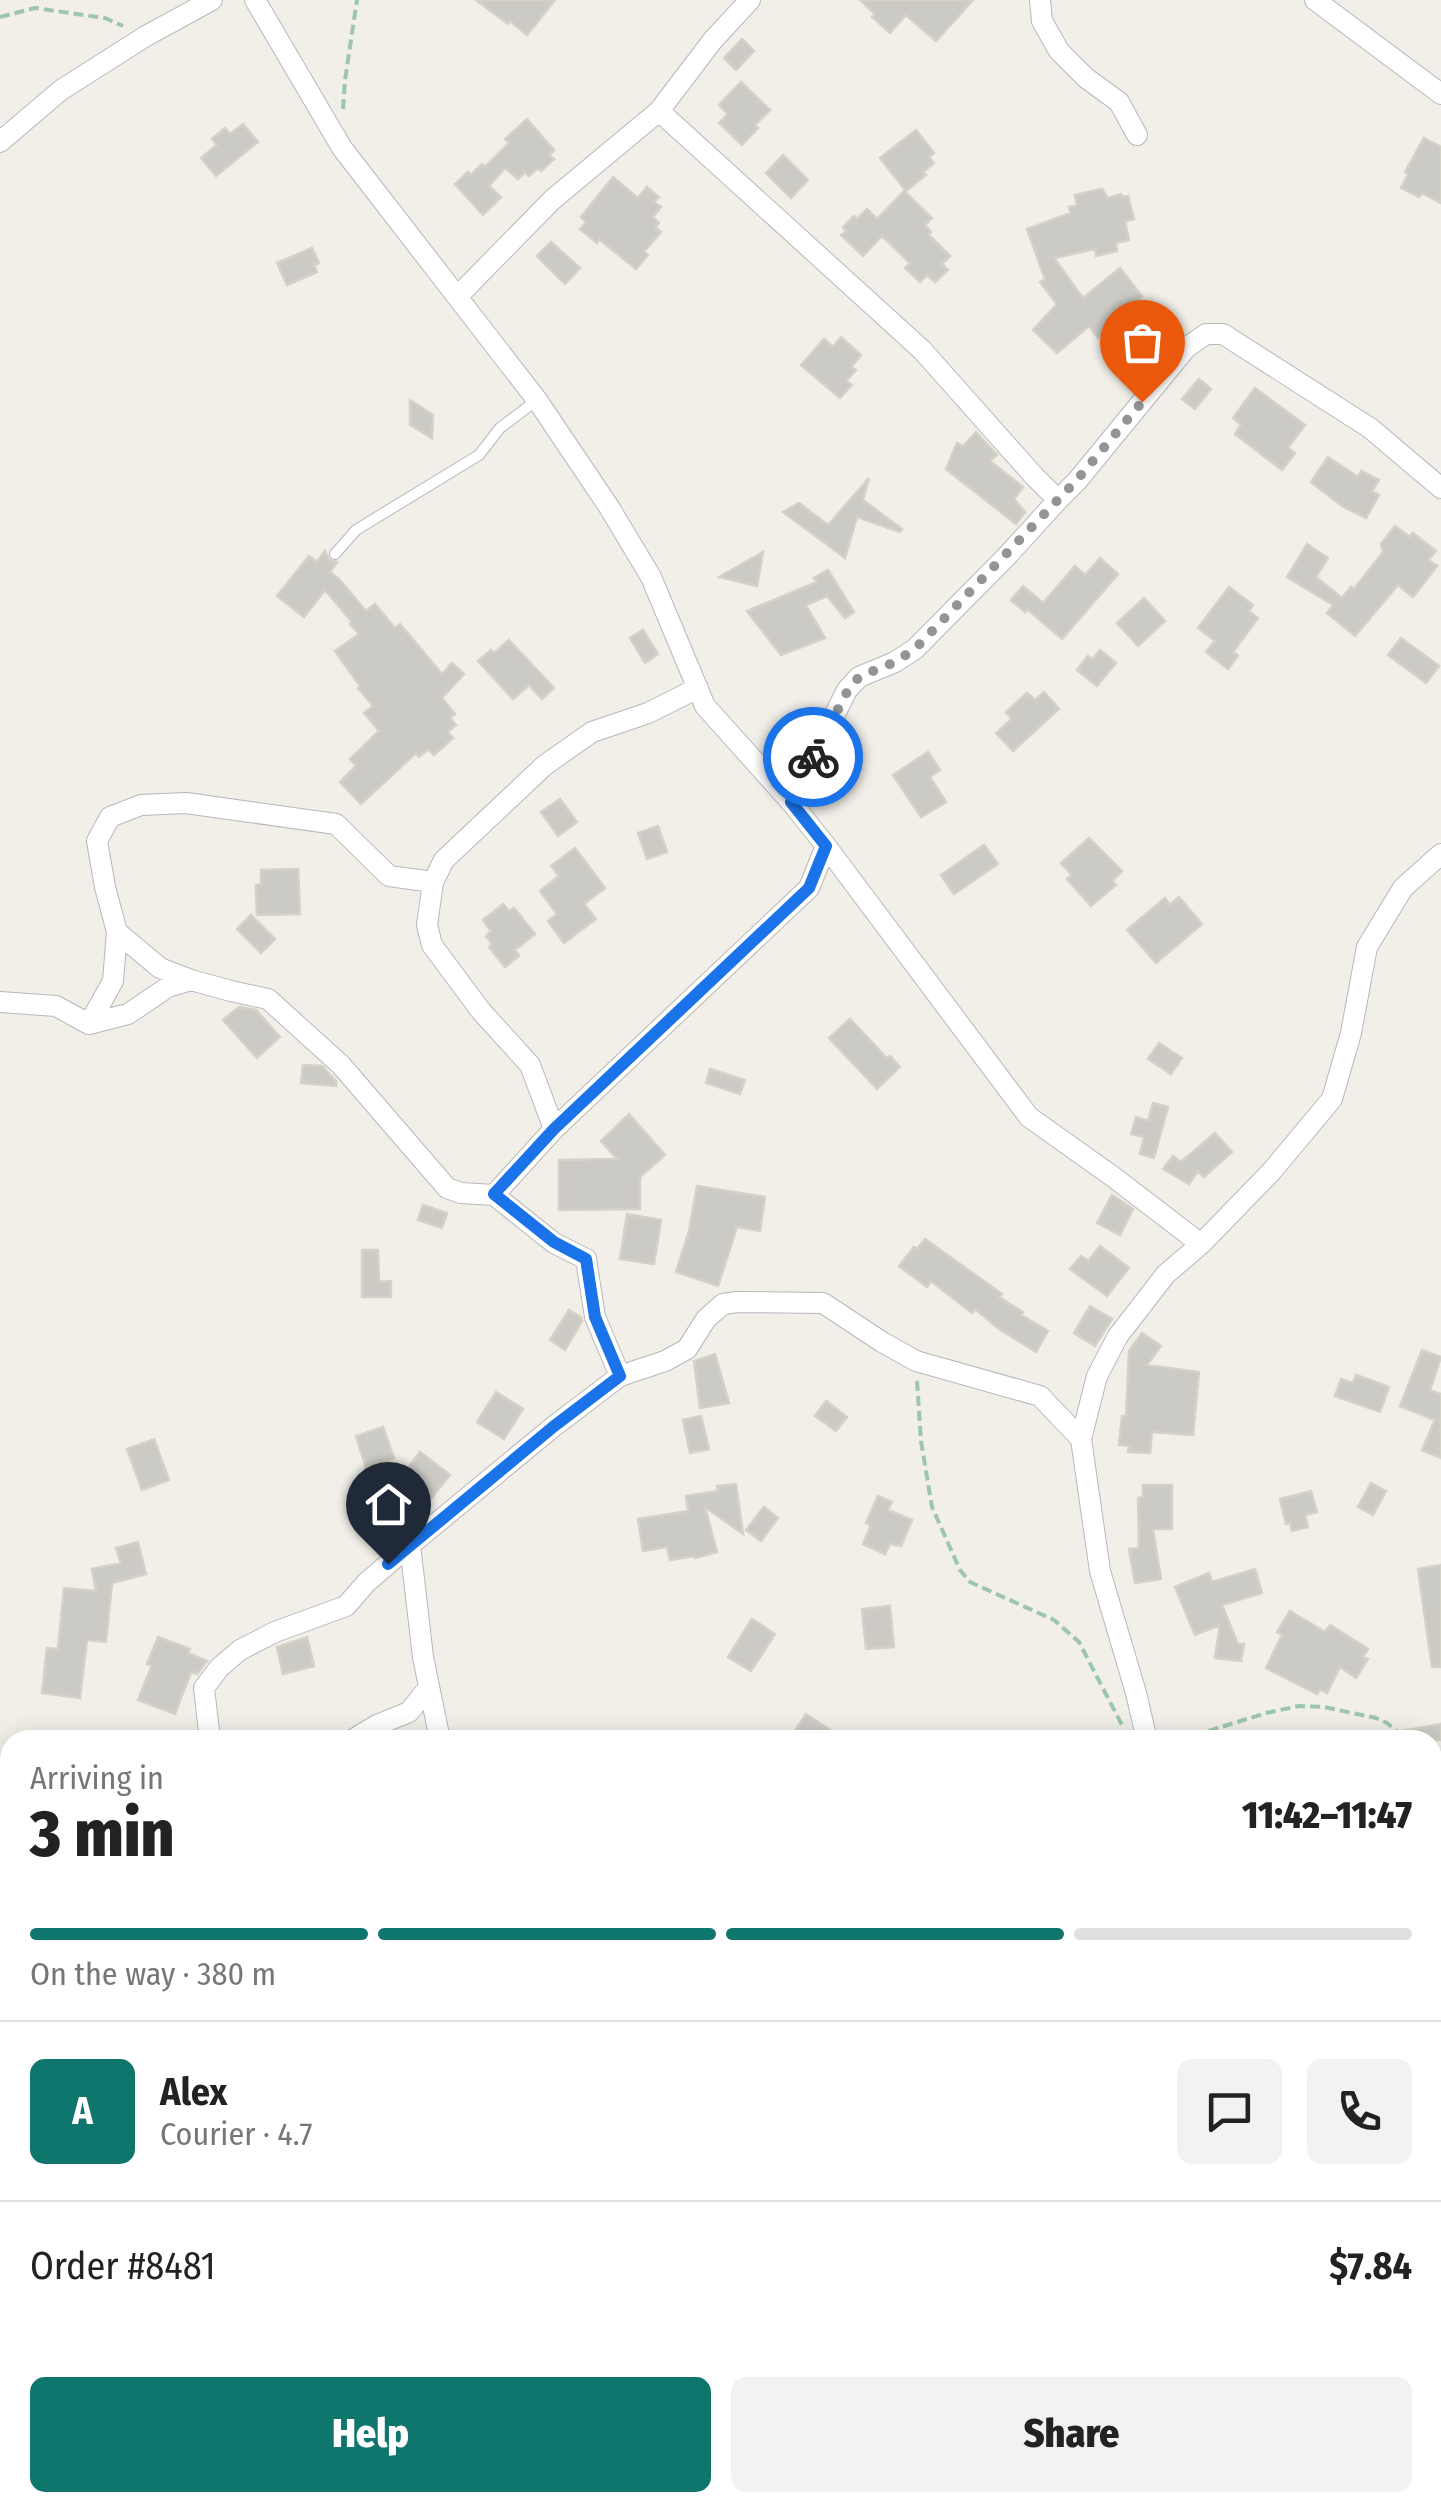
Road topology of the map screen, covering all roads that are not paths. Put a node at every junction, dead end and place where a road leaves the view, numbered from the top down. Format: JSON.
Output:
{"nodes":[{"id":1,"x":212,"y":0,"type":"edge"},
{"id":2,"x":255,"y":0,"type":"edge"},
{"id":3,"x":750,"y":0,"type":"edge"},
{"id":4,"x":1040,"y":0,"type":"edge"},
{"id":5,"x":1315,"y":0,"type":"edge"},
{"id":6,"x":1441,"y":94,"type":"edge"},
{"id":7,"x":659,"y":111,"type":"junction"},
{"id":8,"x":1136,"y":135,"type":"dead end"},
{"id":9,"x":0,"y":142,"type":"edge"},
{"id":10,"x":458,"y":296,"type":"junction"},
{"id":11,"x":537,"y":400,"type":"junction"},
{"id":12,"x":1441,"y":488,"type":"edge"},
{"id":13,"x":1058,"y":500,"type":"junction"},
{"id":14,"x":335,"y":554,"type":"dead end"},
{"id":15,"x":698,"y":688,"type":"junction"},
{"id":16,"x":791,"y":802,"type":"junction"},
{"id":17,"x":826,"y":846,"type":"junction"},
{"id":18,"x":1441,"y":854,"type":"edge"},
{"id":19,"x":433,"y":882,"type":"junction"},
{"id":20,"x":117,"y":932,"type":"junction"},
{"id":21,"x":191,"y":980,"type":"junction"},
{"id":22,"x":0,"y":1002,"type":"edge"},
{"id":23,"x":89,"y":1024,"type":"junction"},
{"id":24,"x":554,"y":1129,"type":"junction"},
{"id":25,"x":494,"y":1194,"type":"junction"},
{"id":26,"x":1201,"y":1244,"type":"junction"},
{"id":27,"x":620,"y":1376,"type":"junction"},
{"id":28,"x":1082,"y":1439,"type":"junction"},
{"id":29,"x":410,"y":1545,"type":"junction"},
{"id":30,"x":429,"y":1687,"type":"junction"},
{"id":31,"x":209,"y":1730,"type":"edge"},
{"id":32,"x":368,"y":1730,"type":"edge"},
{"id":33,"x":438,"y":1730,"type":"edge"},
{"id":34,"x":1145,"y":1730,"type":"edge"}],
"edges":[{"from":1,"to":9,"type":"street"},
{"from":2,"to":10,"type":"street"},
{"from":3,"to":7,"type":"street"},
{"from":4,"to":8,"type":"street"},
{"from":5,"to":6,"type":"street"},
{"from":7,"to":10,"type":"street"},
{"from":7,"to":13,"type":"street"},
{"from":10,"to":11,"type":"street"},
{"from":11,"to":14,"type":"lane"},
{"from":11,"to":15,"type":"street"},
{"from":12,"to":13,"type":"street"},
{"from":13,"to":16,"type":"street"},
{"from":15,"to":16,"type":"street"},
{"from":15,"to":19,"type":"street"},
{"from":16,"to":17,"type":"street"},
{"from":17,"to":24,"type":"street"},
{"from":17,"to":26,"type":"street"},
{"from":18,"to":26,"type":"street"},
{"from":19,"to":20,"type":"street"},
{"from":19,"to":24,"type":"street"},
{"from":20,"to":21,"type":"street"},
{"from":20,"to":23,"type":"street"},
{"from":21,"to":23,"type":"street"},
{"from":21,"to":25,"type":"street"},
{"from":22,"to":23,"type":"street"},
{"from":24,"to":25,"type":"street"},
{"from":25,"to":27,"type":"street"},
{"from":26,"to":28,"type":"street"},
{"from":27,"to":28,"type":"street"},
{"from":27,"to":29,"type":"street"},
{"from":28,"to":34,"type":"street"},
{"from":29,"to":30,"type":"street"},
{"from":29,"to":31,"type":"street"},
{"from":30,"to":32,"type":"street"},
{"from":30,"to":33,"type":"street"}]}
